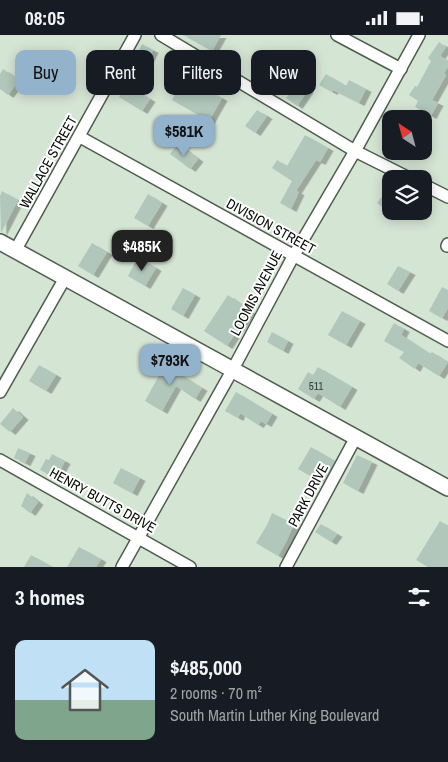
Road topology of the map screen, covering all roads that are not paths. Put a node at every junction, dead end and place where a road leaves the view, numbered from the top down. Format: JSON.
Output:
{"nodes":[{"id":1,"x":135,"y":35,"type":"edge"},
{"id":2,"x":161,"y":35,"type":"edge"},
{"id":3,"x":337,"y":35,"type":"edge"},
{"id":4,"x":419,"y":35,"type":"edge"},
{"id":5,"x":401,"y":69,"type":"junction"},
{"id":6,"x":80,"y":137,"type":"junction"},
{"id":7,"x":355,"y":151,"type":"junction"},
{"id":8,"x":394,"y":170,"type":"edge"},
{"id":9,"x":432,"y":189,"type":"edge"},
{"id":10,"x":448,"y":197,"type":"edge"},
{"id":11,"x":0,"y":243,"type":"edge"},
{"id":12,"x":15,"y":251,"type":"junction"},
{"id":13,"x":294,"y":255,"type":"junction"},
{"id":14,"x":65,"y":278,"type":"junction"},
{"id":15,"x":448,"y":341,"type":"edge"},
{"id":16,"x":233,"y":369,"type":"junction"},
{"id":17,"x":0,"y":392,"type":"edge"},
{"id":18,"x":356,"y":437,"type":"junction"},
{"id":19,"x":0,"y":460,"type":"edge"},
{"id":20,"x":448,"y":488,"type":"edge"},
{"id":21,"x":139,"y":538,"type":"junction"},
{"id":22,"x":122,"y":567,"type":"edge"},
{"id":23,"x":190,"y":567,"type":"edge"},
{"id":24,"x":286,"y":567,"type":"edge"}],
"edges":[{"from":1,"to":6,"type":"street","name":"WALLACE STREET"},
{"from":2,"to":7,"type":"street"},
{"from":3,"to":5,"type":"street"},
{"from":4,"to":5,"type":"street","name":"LOOMIS AVENUE"},
{"from":5,"to":7,"type":"street","name":"LOOMIS AVENUE"},
{"from":6,"to":12,"type":"street","name":"WALLACE STREET"},
{"from":6,"to":13,"type":"street","name":"DIVISION STREET"},
{"from":7,"to":8,"type":"street"},
{"from":7,"to":13,"type":"street","name":"LOOMIS AVENUE"},
{"from":9,"to":10,"type":"street"},
{"from":11,"to":12,"type":"street"},
{"from":12,"to":14,"type":"street"},
{"from":13,"to":15,"type":"street","name":"DIVISION STREET"},
{"from":13,"to":16,"type":"street","name":"LOOMIS AVENUE"},
{"from":14,"to":16,"type":"street"},
{"from":14,"to":17,"type":"street"},
{"from":16,"to":18,"type":"street"},
{"from":16,"to":21,"type":"street","name":"LOOMIS AVENUE"},
{"from":18,"to":20,"type":"street"},
{"from":18,"to":24,"type":"street","name":"PARK DRIVE"},
{"from":19,"to":21,"type":"street","name":"HENRY BUTTS DRIVE"},
{"from":21,"to":22,"type":"street","name":"LOOMIS AVENUE"},
{"from":21,"to":23,"type":"street","name":"HENRY BUTTS DRIVE"}]}
